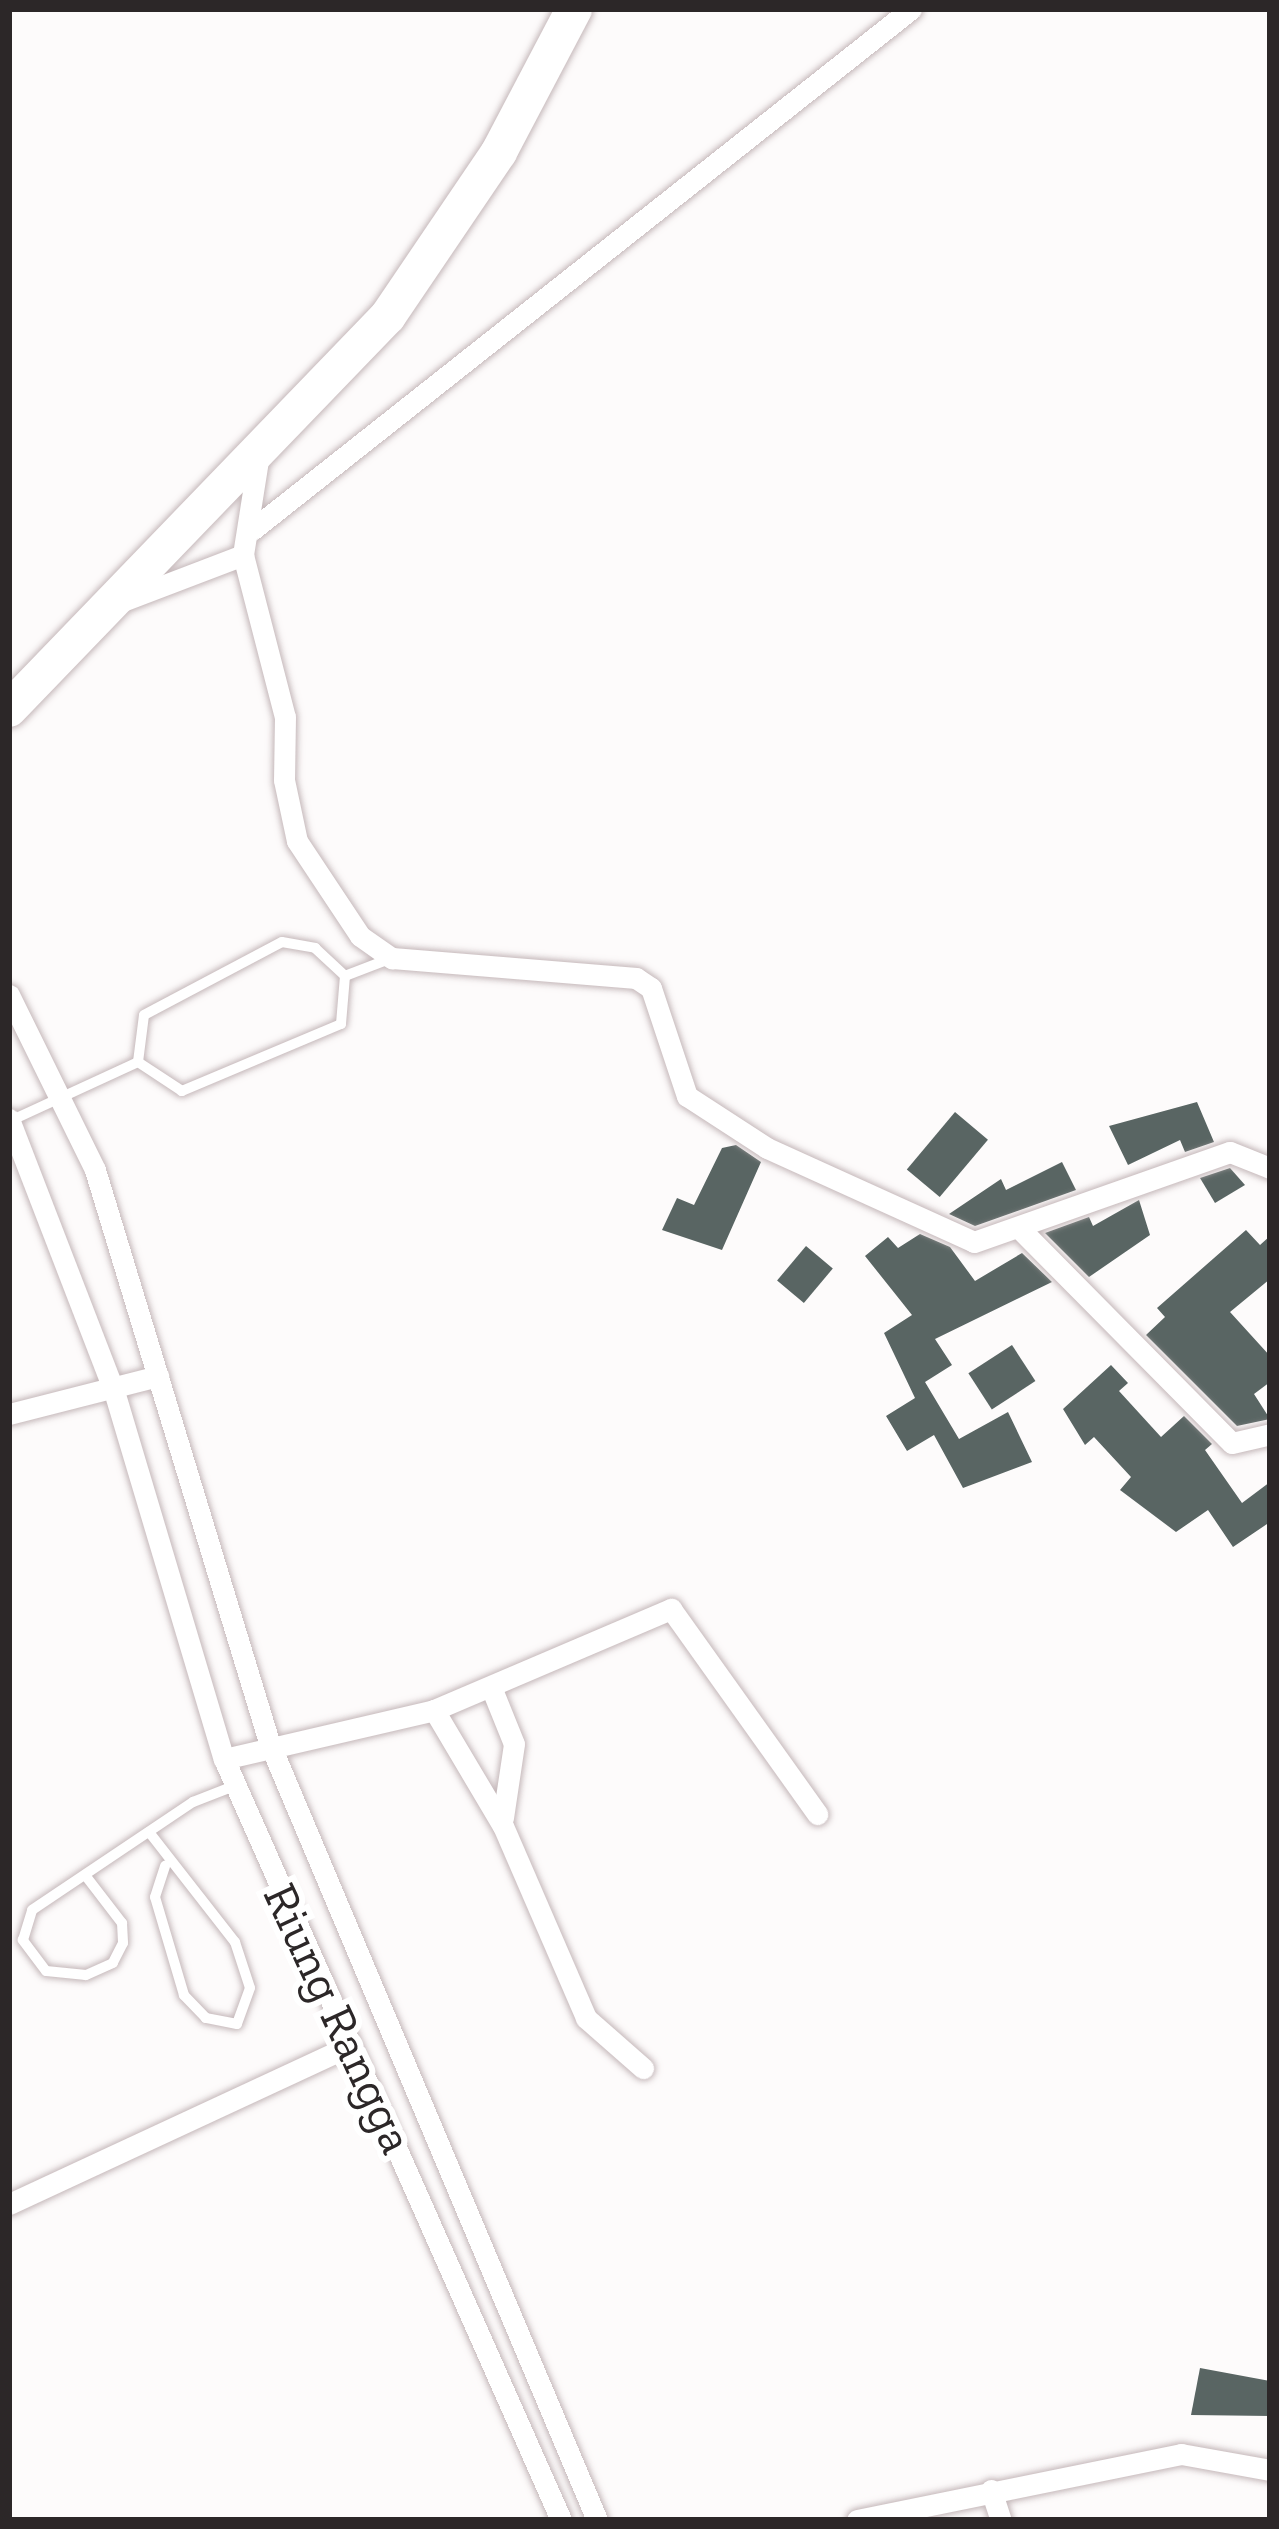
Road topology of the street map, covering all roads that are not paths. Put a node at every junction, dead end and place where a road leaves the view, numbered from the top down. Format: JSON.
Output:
{"nodes":[{"id":1,"x":574,"y":9,"type":"edge"},
{"id":2,"x":910,"y":9,"type":"edge"},
{"id":3,"x":258,"y":460,"type":"junction"},
{"id":4,"x":252,"y":530,"type":"junction"},
{"id":5,"x":243,"y":555,"type":"junction"},
{"id":6,"x":115,"y":604,"type":"junction"},
{"id":7,"x":9,"y":709,"type":"edge"},
{"id":8,"x":392,"y":958,"type":"junction"},
{"id":9,"x":345,"y":976,"type":"junction"},
{"id":10,"x":9,"y":995,"type":"edge"},
{"id":11,"x":138,"y":1063,"type":"junction"},
{"id":12,"x":69,"y":1099,"type":"junction"},
{"id":13,"x":10,"y":1120,"type":"edge"},
{"id":14,"x":1270,"y":1168,"type":"edge"},
{"id":15,"x":1022,"y":1231,"type":"junction"},
{"id":16,"x":158,"y":1376,"type":"junction"},
{"id":17,"x":114,"y":1391,"type":"junction"},
{"id":18,"x":9,"y":1414,"type":"edge"},
{"id":19,"x":1270,"y":1434,"type":"edge"},
{"id":20,"x":491,"y":1687,"type":"junction"},
{"id":21,"x":434,"y":1710,"type":"junction"},
{"id":22,"x":269,"y":1742,"type":"junction"},
{"id":23,"x":224,"y":1759,"type":"junction"},
{"id":24,"x":234,"y":1786,"type":"junction"},
{"id":25,"x":817,"y":1814,"type":"dead end"},
{"id":26,"x":503,"y":1826,"type":"junction"},
{"id":27,"x":149,"y":1832,"type":"junction"},
{"id":28,"x":165,"y":1866,"type":"junction"},
{"id":29,"x":85,"y":1875,"type":"junction"},
{"id":30,"x":350,"y":2046,"type":"junction"},
{"id":31,"x":644,"y":2068,"type":"dead end"},
{"id":32,"x":9,"y":2204,"type":"edge"},
{"id":33,"x":1270,"y":2470,"type":"edge"},
{"id":34,"x":991,"y":2490,"type":"junction"},
{"id":35,"x":561,"y":2520,"type":"edge"},
{"id":36,"x":597,"y":2520,"type":"edge"},
{"id":37,"x":856,"y":2520,"type":"edge"},
{"id":38,"x":1001,"y":2520,"type":"edge"}],
"edges":[{"from":1,"to":3,"type":"main road"},
{"from":2,"to":4,"type":"street"},
{"from":3,"to":4,"type":"street"},
{"from":3,"to":6,"type":"main road"},
{"from":4,"to":5,"type":"street"},
{"from":5,"to":6,"type":"street"},
{"from":5,"to":8,"type":"street"},
{"from":6,"to":7,"type":"main road"},
{"from":8,"to":9,"type":"lane"},
{"from":8,"to":15,"type":"street"},
{"from":9,"to":11,"type":"lane"},
{"from":9,"to":11,"type":"lane"},
{"from":10,"to":12,"type":"street"},
{"from":11,"to":12,"type":"lane"},
{"from":12,"to":13,"type":"lane"},
{"from":12,"to":16,"type":"street"},
{"from":13,"to":17,"type":"street","name":"Riung Rangga"},
{"from":14,"to":15,"type":"street"},
{"from":15,"to":19,"type":"street"},
{"from":16,"to":17,"type":"street"},
{"from":16,"to":22,"type":"street"},
{"from":17,"to":18,"type":"street"},
{"from":17,"to":23,"type":"street","name":"Riung Rangga"},
{"from":20,"to":21,"type":"street"},
{"from":20,"to":25,"type":"street"},
{"from":20,"to":26,"type":"street"},
{"from":21,"to":22,"type":"street"},
{"from":21,"to":26,"type":"street"},
{"from":22,"to":23,"type":"street"},
{"from":22,"to":36,"type":"street"},
{"from":23,"to":24,"type":"street","name":"Riung Rangga"},
{"from":24,"to":27,"type":"lane"},
{"from":24,"to":30,"type":"street","name":"Riung Rangga"},
{"from":26,"to":31,"type":"street"},
{"from":27,"to":28,"type":"lane"},
{"from":27,"to":29,"type":"lane"},
{"from":28,"to":28,"type":"lane"},
{"from":29,"to":29,"type":"lane"},
{"from":30,"to":32,"type":"street"},
{"from":30,"to":35,"type":"street","name":"Riung Rangga"},
{"from":33,"to":34,"type":"street"},
{"from":34,"to":37,"type":"street"},
{"from":34,"to":38,"type":"street"}]}
